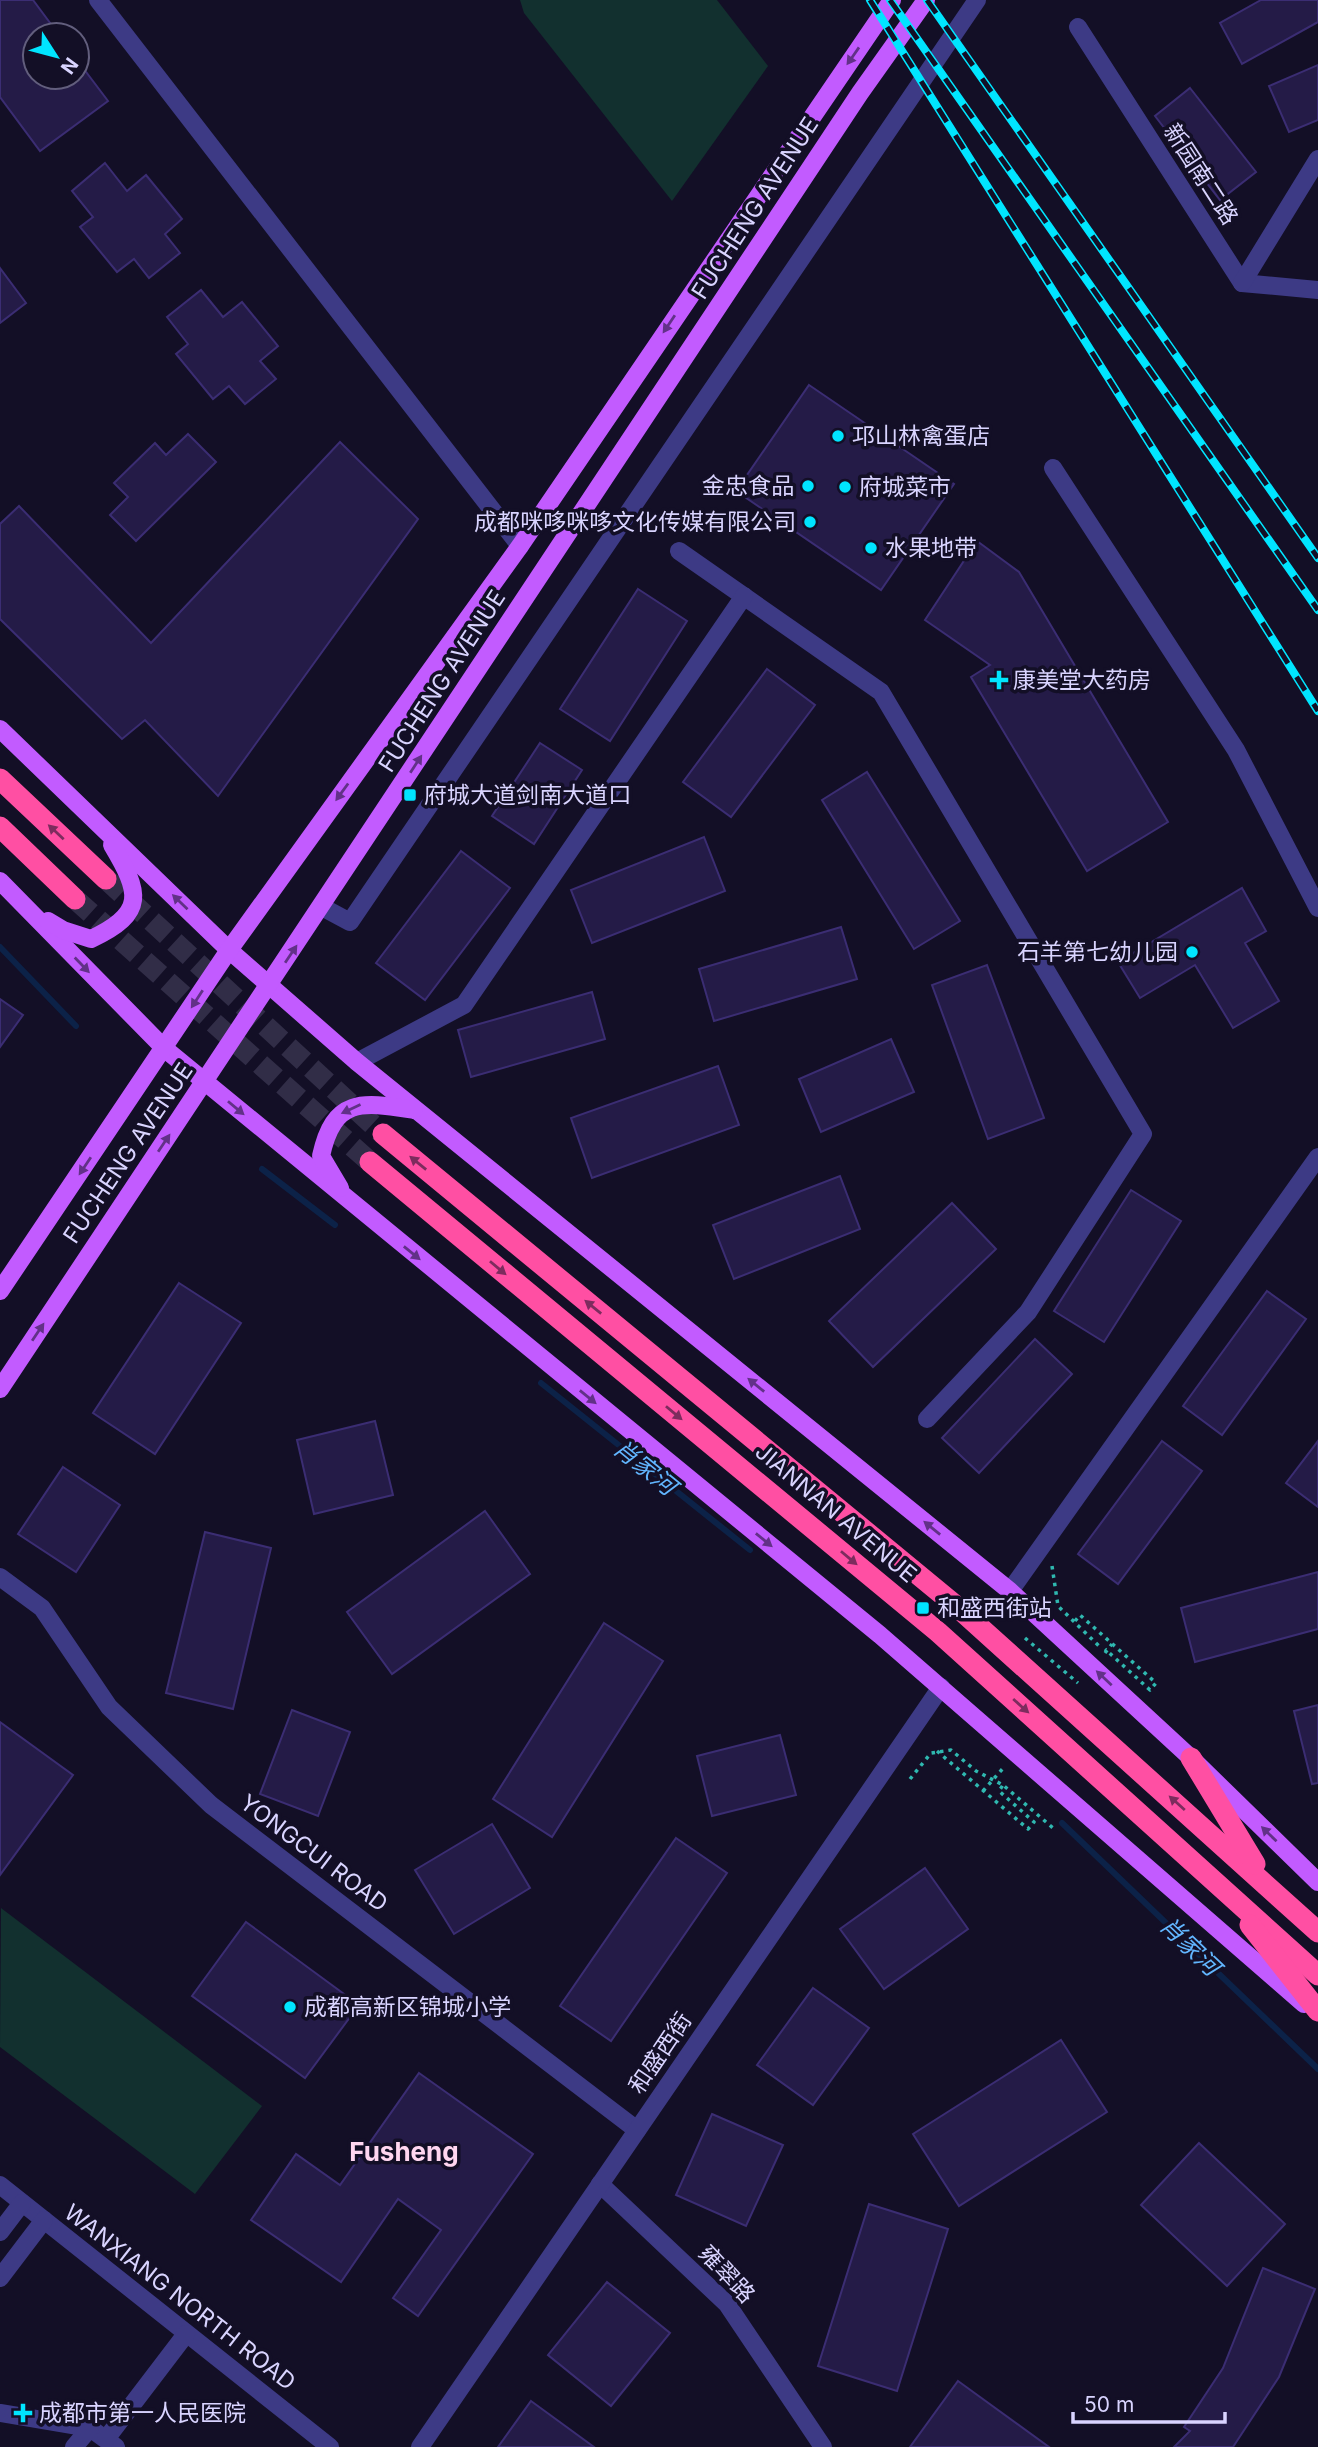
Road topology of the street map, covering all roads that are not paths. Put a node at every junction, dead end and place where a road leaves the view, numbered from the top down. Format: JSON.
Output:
{"nodes":[{"id":1,"x":98,"y":0,"type":"edge"},
{"id":2,"x":892,"y":0,"type":"edge"},
{"id":3,"x":926,"y":0,"type":"edge"},
{"id":4,"x":977,"y":0,"type":"edge"},
{"id":5,"x":1078,"y":27,"type":"dead end"},
{"id":6,"x":1318,"y":159,"type":"edge"},
{"id":7,"x":1242,"y":283,"type":"junction"},
{"id":8,"x":1318,"y":290,"type":"edge"},
{"id":9,"x":1054,"y":468,"type":"dead end"},
{"id":10,"x":520,"y":545,"type":"junction"},
{"id":11,"x":679,"y":551,"type":"dead end"},
{"id":12,"x":744,"y":596,"type":"junction"},
{"id":13,"x":0,"y":729,"type":"edge"},
{"id":14,"x":0,"y":779,"type":"edge"},
{"id":15,"x":102,"y":826,"type":"junction"},
{"id":16,"x":0,"y":827,"type":"edge"},
{"id":17,"x":106,"y":879,"type":"tunnel mouth"},
{"id":18,"x":0,"y":881,"type":"edge"},
{"id":19,"x":75,"y":899,"type":"tunnel mouth"},
{"id":20,"x":24,"y":905,"type":"junction"},
{"id":21,"x":322,"y":907,"type":"junction"},
{"id":22,"x":1318,"y":908,"type":"edge"},
{"id":23,"x":229,"y":950,"type":"junction"},
{"id":24,"x":269,"y":987,"type":"junction"},
{"id":25,"x":164,"y":1049,"type":"junction"},
{"id":26,"x":357,"y":1062,"type":"junction"},
{"id":27,"x":205,"y":1082,"type":"junction"},
{"id":28,"x":417,"y":1110,"type":"junction"},
{"id":29,"x":383,"y":1133,"type":"tunnel mouth"},
{"id":30,"x":1318,"y":1157,"type":"edge"},
{"id":31,"x":370,"y":1162,"type":"tunnel mouth"},
{"id":32,"x":351,"y":1203,"type":"junction"},
{"id":33,"x":0,"y":1291,"type":"edge"},
{"id":34,"x":0,"y":1389,"type":"edge"},
{"id":35,"x":927,"y":1419,"type":"dead end"},
{"id":36,"x":0,"y":1577,"type":"edge"},
{"id":37,"x":1010,"y":1591,"type":"junction"},
{"id":38,"x":941,"y":1686,"type":"junction"},
{"id":39,"x":1191,"y":1758,"type":"junction"},
{"id":40,"x":1218,"y":1881,"type":"junction"},
{"id":41,"x":1318,"y":1882,"type":"edge"},
{"id":42,"x":1267,"y":1884,"type":"junction"},
{"id":43,"x":1318,"y":1932,"type":"edge"},
{"id":44,"x":1318,"y":1975,"type":"edge"},
{"id":45,"x":1318,"y":2014,"type":"edge"},
{"id":46,"x":637,"y":2130,"type":"junction"},
{"id":47,"x":600,"y":2184,"type":"junction"},
{"id":48,"x":0,"y":2185,"type":"edge"},
{"id":49,"x":22,"y":2203,"type":"junction"},
{"id":50,"x":44,"y":2220,"type":"junction"},
{"id":51,"x":0,"y":2232,"type":"edge"},
{"id":52,"x":0,"y":2278,"type":"edge"},
{"id":53,"x":186,"y":2334,"type":"junction"},
{"id":54,"x":0,"y":2413,"type":"edge"},
{"id":55,"x":90,"y":2428,"type":"junction"},
{"id":56,"x":111,"y":2443,"type":"edge"},
{"id":57,"x":74,"y":2447,"type":"edge"},
{"id":58,"x":330,"y":2447,"type":"edge"},
{"id":59,"x":420,"y":2447,"type":"edge"},
{"id":60,"x":823,"y":2447,"type":"edge"}],
"edges":[{"from":1,"to":10,"type":"street"},
{"from":2,"to":10,"type":"main road","name":"FUCHENG AVENUE","one_way":true},
{"from":21,"to":3,"type":"main road","name":"FUCHENG AVENUE","one_way":true},
{"from":4,"to":21,"type":"street"},
{"from":5,"to":7,"type":"street","name":"新园南二路"},
{"from":6,"to":7,"type":"street"},
{"from":7,"to":8,"type":"street"},
{"from":9,"to":22,"type":"street"},
{"from":10,"to":23,"type":"main road","name":"FUCHENG AVENUE","one_way":true},
{"from":11,"to":12,"type":"street"},
{"from":12,"to":26,"type":"street"},
{"from":12,"to":35,"type":"street"},
{"from":13,"to":15,"type":"main road"},
{"from":17,"to":14,"type":"highway","one_way":true},
{"from":15,"to":20,"type":"main road"},
{"from":23,"to":15,"type":"main road","one_way":true},
{"from":16,"to":19,"type":"highway"},
{"from":18,"to":20,"type":"main road"},
{"from":20,"to":25,"type":"main road","one_way":true},
{"from":24,"to":21,"type":"main road","name":"FUCHENG AVENUE","one_way":true},
{"from":23,"to":24,"type":"main road"},
{"from":23,"to":25,"type":"main road","name":"FUCHENG AVENUE","one_way":true},
{"from":24,"to":26,"type":"main road"},
{"from":24,"to":27,"type":"main road","name":"FUCHENG AVENUE"},
{"from":25,"to":27,"type":"main road"},
{"from":25,"to":33,"type":"main road","name":"FUCHENG AVENUE","one_way":true},
{"from":26,"to":28,"type":"main road"},
{"from":27,"to":32,"type":"main road","one_way":true},
{"from":34,"to":27,"type":"main road","name":"FUCHENG AVENUE","one_way":true},
{"from":28,"to":32,"type":"main road","one_way":true},
{"from":37,"to":28,"type":"main road","one_way":true},
{"from":42,"to":29,"type":"highway","name":"JIANNAN AVENUE","one_way":true},
{"from":30,"to":37,"type":"street"},
{"from":31,"to":40,"type":"highway","name":"JIANNAN AVENUE","one_way":true},
{"from":32,"to":38,"type":"main road","one_way":true},
{"from":36,"to":46,"type":"street","name":"YONGCUI ROAD"},
{"from":39,"to":37,"type":"main road","one_way":true},
{"from":38,"to":45,"type":"main road"},
{"from":38,"to":46,"type":"street","name":"和盛西街"},
{"from":41,"to":39,"type":"main road","one_way":true},
{"from":39,"to":42,"type":"highway"},
{"from":40,"to":44,"type":"highway","name":"JIANNAN AVENUE"},
{"from":40,"to":45,"type":"highway"},
{"from":42,"to":43,"type":"highway","name":"JIANNAN AVENUE"},
{"from":46,"to":47,"type":"street","name":"和盛西街"},
{"from":47,"to":59,"type":"street","name":"和盛西街"},
{"from":47,"to":60,"type":"street","name":"雍翠路"},
{"from":48,"to":49,"type":"street","name":"WANXIANG NORTH ROAD"},
{"from":49,"to":50,"type":"street","name":"WANXIANG NORTH ROAD"},
{"from":49,"to":51,"type":"street"},
{"from":50,"to":52,"type":"street"},
{"from":50,"to":53,"type":"street","name":"WANXIANG NORTH ROAD"},
{"from":53,"to":56,"type":"street"},
{"from":53,"to":58,"type":"street","name":"WANXIANG NORTH ROAD"},
{"from":54,"to":55,"type":"street"},
{"from":55,"to":56,"type":"street"},
{"from":55,"to":57,"type":"street"}]}
